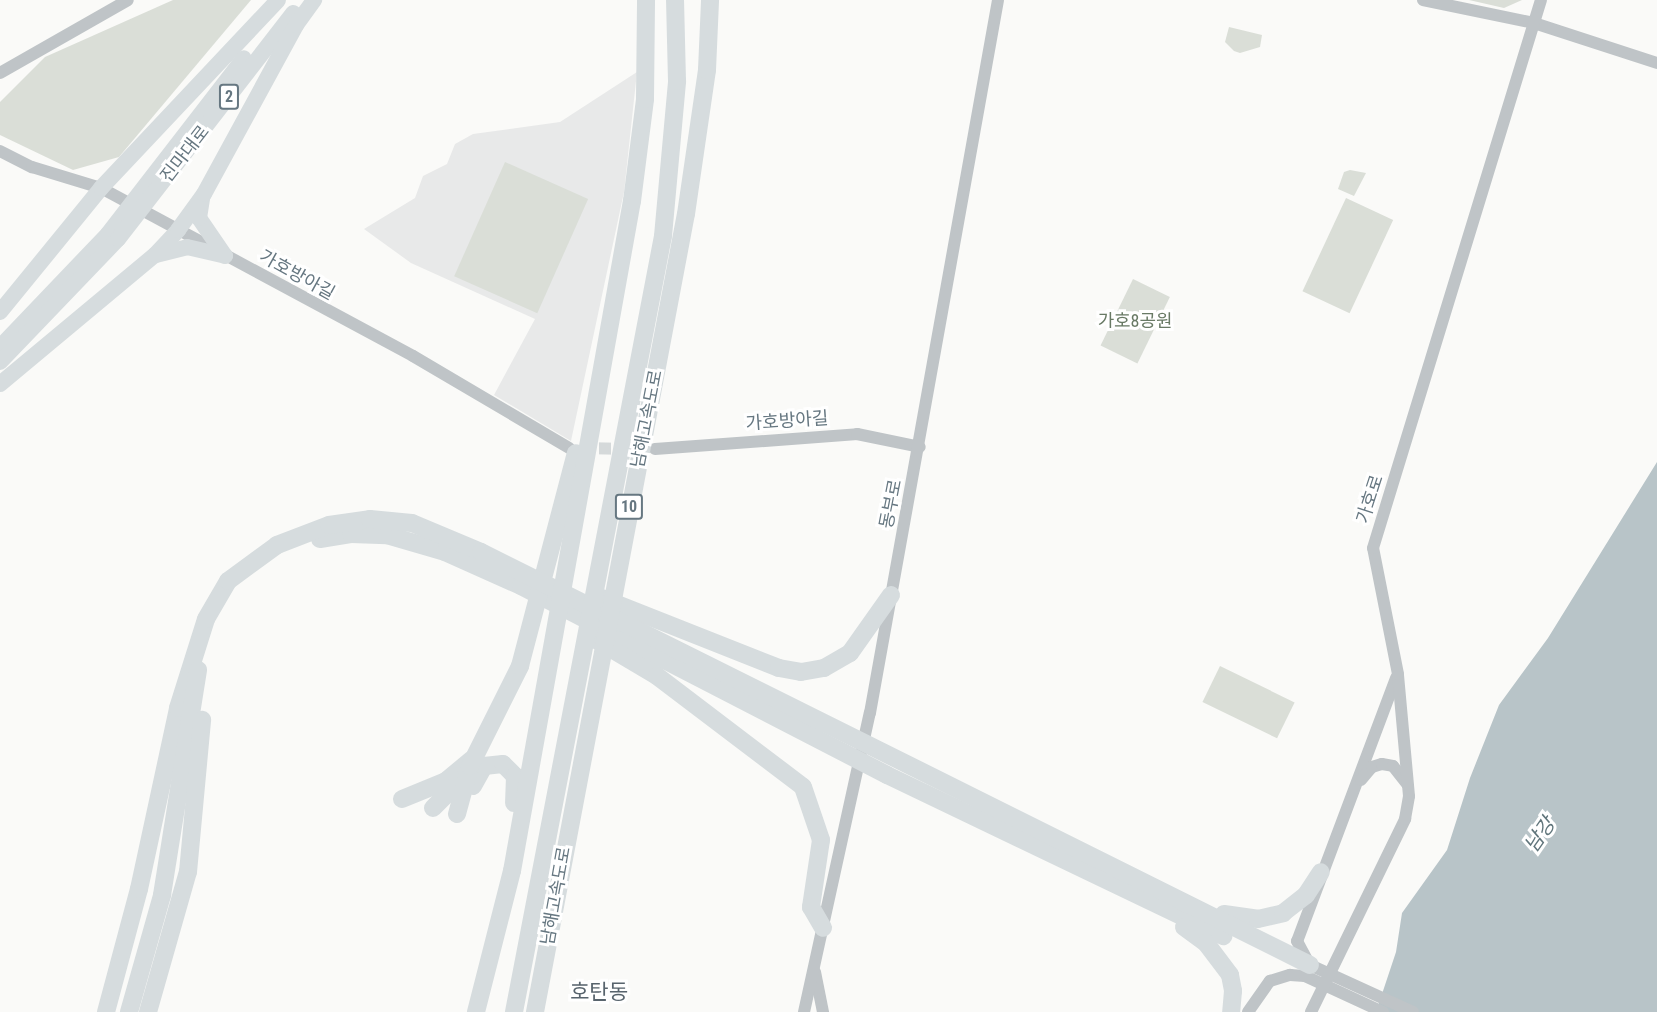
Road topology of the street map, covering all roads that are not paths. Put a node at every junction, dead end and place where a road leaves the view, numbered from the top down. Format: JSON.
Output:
{"nodes":[{"id":1,"x":128,"y":0,"type":"edge"},
{"id":2,"x":278,"y":0,"type":"edge"},
{"id":3,"x":289,"y":0,"type":"edge"},
{"id":4,"x":303,"y":0,"type":"edge"},
{"id":5,"x":314,"y":0,"type":"edge"},
{"id":6,"x":646,"y":0,"type":"edge"},
{"id":7,"x":675,"y":0,"type":"edge"},
{"id":8,"x":710,"y":0,"type":"edge"},
{"id":9,"x":1423,"y":0,"type":"edge"},
{"id":10,"x":1541,"y":0,"type":"edge"},
{"id":11,"x":999,"y":2,"type":"edge"},
{"id":12,"x":1534,"y":22,"type":"junction"},
{"id":13,"x":1657,"y":63,"type":"edge"},
{"id":14,"x":0,"y":73,"type":"edge"},
{"id":15,"x":0,"y":151,"type":"edge"},
{"id":16,"x":100,"y":188,"type":"junction"},
{"id":17,"x":148,"y":191,"type":"junction"},
{"id":18,"x":204,"y":194,"type":"junction"},
{"id":19,"x":178,"y":230,"type":"junction"},
{"id":20,"x":113,"y":236,"type":"junction"},
{"id":21,"x":155,"y":255,"type":"junction"},
{"id":22,"x":225,"y":256,"type":"junction"},
{"id":23,"x":0,"y":312,"type":"edge"},
{"id":24,"x":0,"y":347,"type":"edge"},
{"id":25,"x":605,"y":347,"type":"junction"},
{"id":26,"x":0,"y":362,"type":"edge"},
{"id":27,"x":0,"y":384,"type":"edge"},
{"id":28,"x":920,"y":447,"type":"junction"},
{"id":29,"x":569,"y":448,"type":"tunnel mouth"},
{"id":30,"x":655,"y":449,"type":"dead end"},
{"id":31,"x":477,"y":559,"type":"junction"},
{"id":32,"x":522,"y":580,"type":"junction"},
{"id":33,"x":891,"y":595,"type":"junction"},
{"id":34,"x":627,"y":633,"type":"junction"},
{"id":35,"x":200,"y":662,"type":"junction"},
{"id":36,"x":1398,"y":674,"type":"junction"},
{"id":37,"x":478,"y":752,"type":"junction"},
{"id":38,"x":889,"y":767,"type":"junction"},
{"id":39,"x":467,"y":774,"type":"junction"},
{"id":40,"x":1409,"y":787,"type":"junction"},
{"id":41,"x":412,"y":798,"type":"dead end"},
{"id":42,"x":433,"y":808,"type":"dead end"},
{"id":43,"x":1346,"y":808,"type":"junction"},
{"id":44,"x":1321,"y":872,"type":"junction"},
{"id":45,"x":1140,"y":878,"type":"junction"},
{"id":46,"x":1134,"y":896,"type":"junction"},
{"id":47,"x":502,"y":918,"type":"junction"},
{"id":48,"x":823,"y":928,"type":"junction"},
{"id":49,"x":814,"y":967,"type":"junction"},
{"id":50,"x":1308,"y":970,"type":"junction"},
{"id":51,"x":1313,"y":1010,"type":"edge"},
{"id":52,"x":106,"y":1012,"type":"edge"},
{"id":53,"x":129,"y":1012,"type":"edge"},
{"id":54,"x":148,"y":1012,"type":"edge"},
{"id":55,"x":476,"y":1012,"type":"edge"},
{"id":56,"x":514,"y":1012,"type":"edge"},
{"id":57,"x":535,"y":1012,"type":"edge"},
{"id":58,"x":804,"y":1012,"type":"edge"},
{"id":59,"x":823,"y":1012,"type":"edge"},
{"id":60,"x":1231,"y":1012,"type":"edge"},
{"id":61,"x":1248,"y":1012,"type":"edge"},
{"id":62,"x":1383,"y":1012,"type":"edge"},
{"id":63,"x":1413,"y":1012,"type":"edge"}],
"edges":[{"from":1,"to":14,"type":"street"},
{"from":2,"to":16,"type":"highway"},
{"from":3,"to":17,"type":"highway","name":"진마대로","number":"2"},
{"from":4,"to":17,"type":"highway","name":"진마대로","number":"2"},
{"from":5,"to":18,"type":"highway"},
{"from":6,"to":25,"type":"highway"},
{"from":7,"to":56,"type":"highway","name":"남해고속도로","number":"10"},
{"from":8,"to":57,"type":"highway","name":"남해고속도로","number":"10"},
{"from":9,"to":12,"type":"street"},
{"from":10,"to":12,"type":"street","name":"가호로"},
{"from":11,"to":28,"type":"street","name":"동부로"},
{"from":12,"to":13,"type":"street"},
{"from":12,"to":36,"type":"street","name":"가호로"},
{"from":15,"to":16,"type":"street","name":"가호방아길"},
{"from":16,"to":19,"type":"street","name":"가호방아길"},
{"from":16,"to":23,"type":"highway"},
{"from":17,"to":20,"type":"highway","number":"2"},
{"from":18,"to":19,"type":"highway"},
{"from":18,"to":22,"type":"highway"},
{"from":19,"to":21,"type":"highway"},
{"from":19,"to":22,"type":"street","name":"가호방아길"},
{"from":20,"to":24,"type":"highway","number":"2"},
{"from":20,"to":26,"type":"highway","number":"2"},
{"from":21,"to":22,"type":"highway"},
{"from":21,"to":27,"type":"highway"},
{"from":22,"to":29,"type":"street","name":"가호방아길"},
{"from":25,"to":37,"type":"highway"},
{"from":25,"to":47,"type":"highway"},
{"from":28,"to":30,"type":"street","name":"가호방아길"},
{"from":28,"to":33,"type":"street","name":"동부로"},
{"from":31,"to":32,"type":"highway"},
{"from":31,"to":35,"type":"highway"},
{"from":31,"to":52,"type":"highway"},
{"from":32,"to":34,"type":"highway"},
{"from":32,"to":34,"type":"highway"},
{"from":33,"to":34,"type":"highway"},
{"from":33,"to":48,"type":"street","name":"동부로"},
{"from":34,"to":38,"type":"highway"},
{"from":34,"to":48,"type":"highway"},
{"from":35,"to":53,"type":"highway"},
{"from":35,"to":54,"type":"highway"},
{"from":36,"to":40,"type":"street","name":"가호로"},
{"from":36,"to":43,"type":"street"},
{"from":37,"to":39,"type":"highway"},
{"from":37,"to":41,"type":"highway"},
{"from":38,"to":45,"type":"highway"},
{"from":38,"to":46,"type":"highway"},
{"from":39,"to":42,"type":"highway"},
{"from":39,"to":47,"type":"highway"},
{"from":40,"to":43,"type":"street"},
{"from":40,"to":51,"type":"street","name":"가호로"},
{"from":43,"to":44,"type":"street"},
{"from":44,"to":45,"type":"highway"},
{"from":44,"to":50,"type":"street"},
{"from":45,"to":50,"type":"highway"},
{"from":46,"to":50,"type":"highway"},
{"from":46,"to":60,"type":"highway"},
{"from":47,"to":55,"type":"highway"},
{"from":48,"to":49,"type":"street","name":"동부로"},
{"from":49,"to":58,"type":"street","name":"동부로"},
{"from":49,"to":59,"type":"street"},
{"from":50,"to":61,"type":"street"},
{"from":50,"to":62,"type":"street"},
{"from":50,"to":63,"type":"street"}]}
